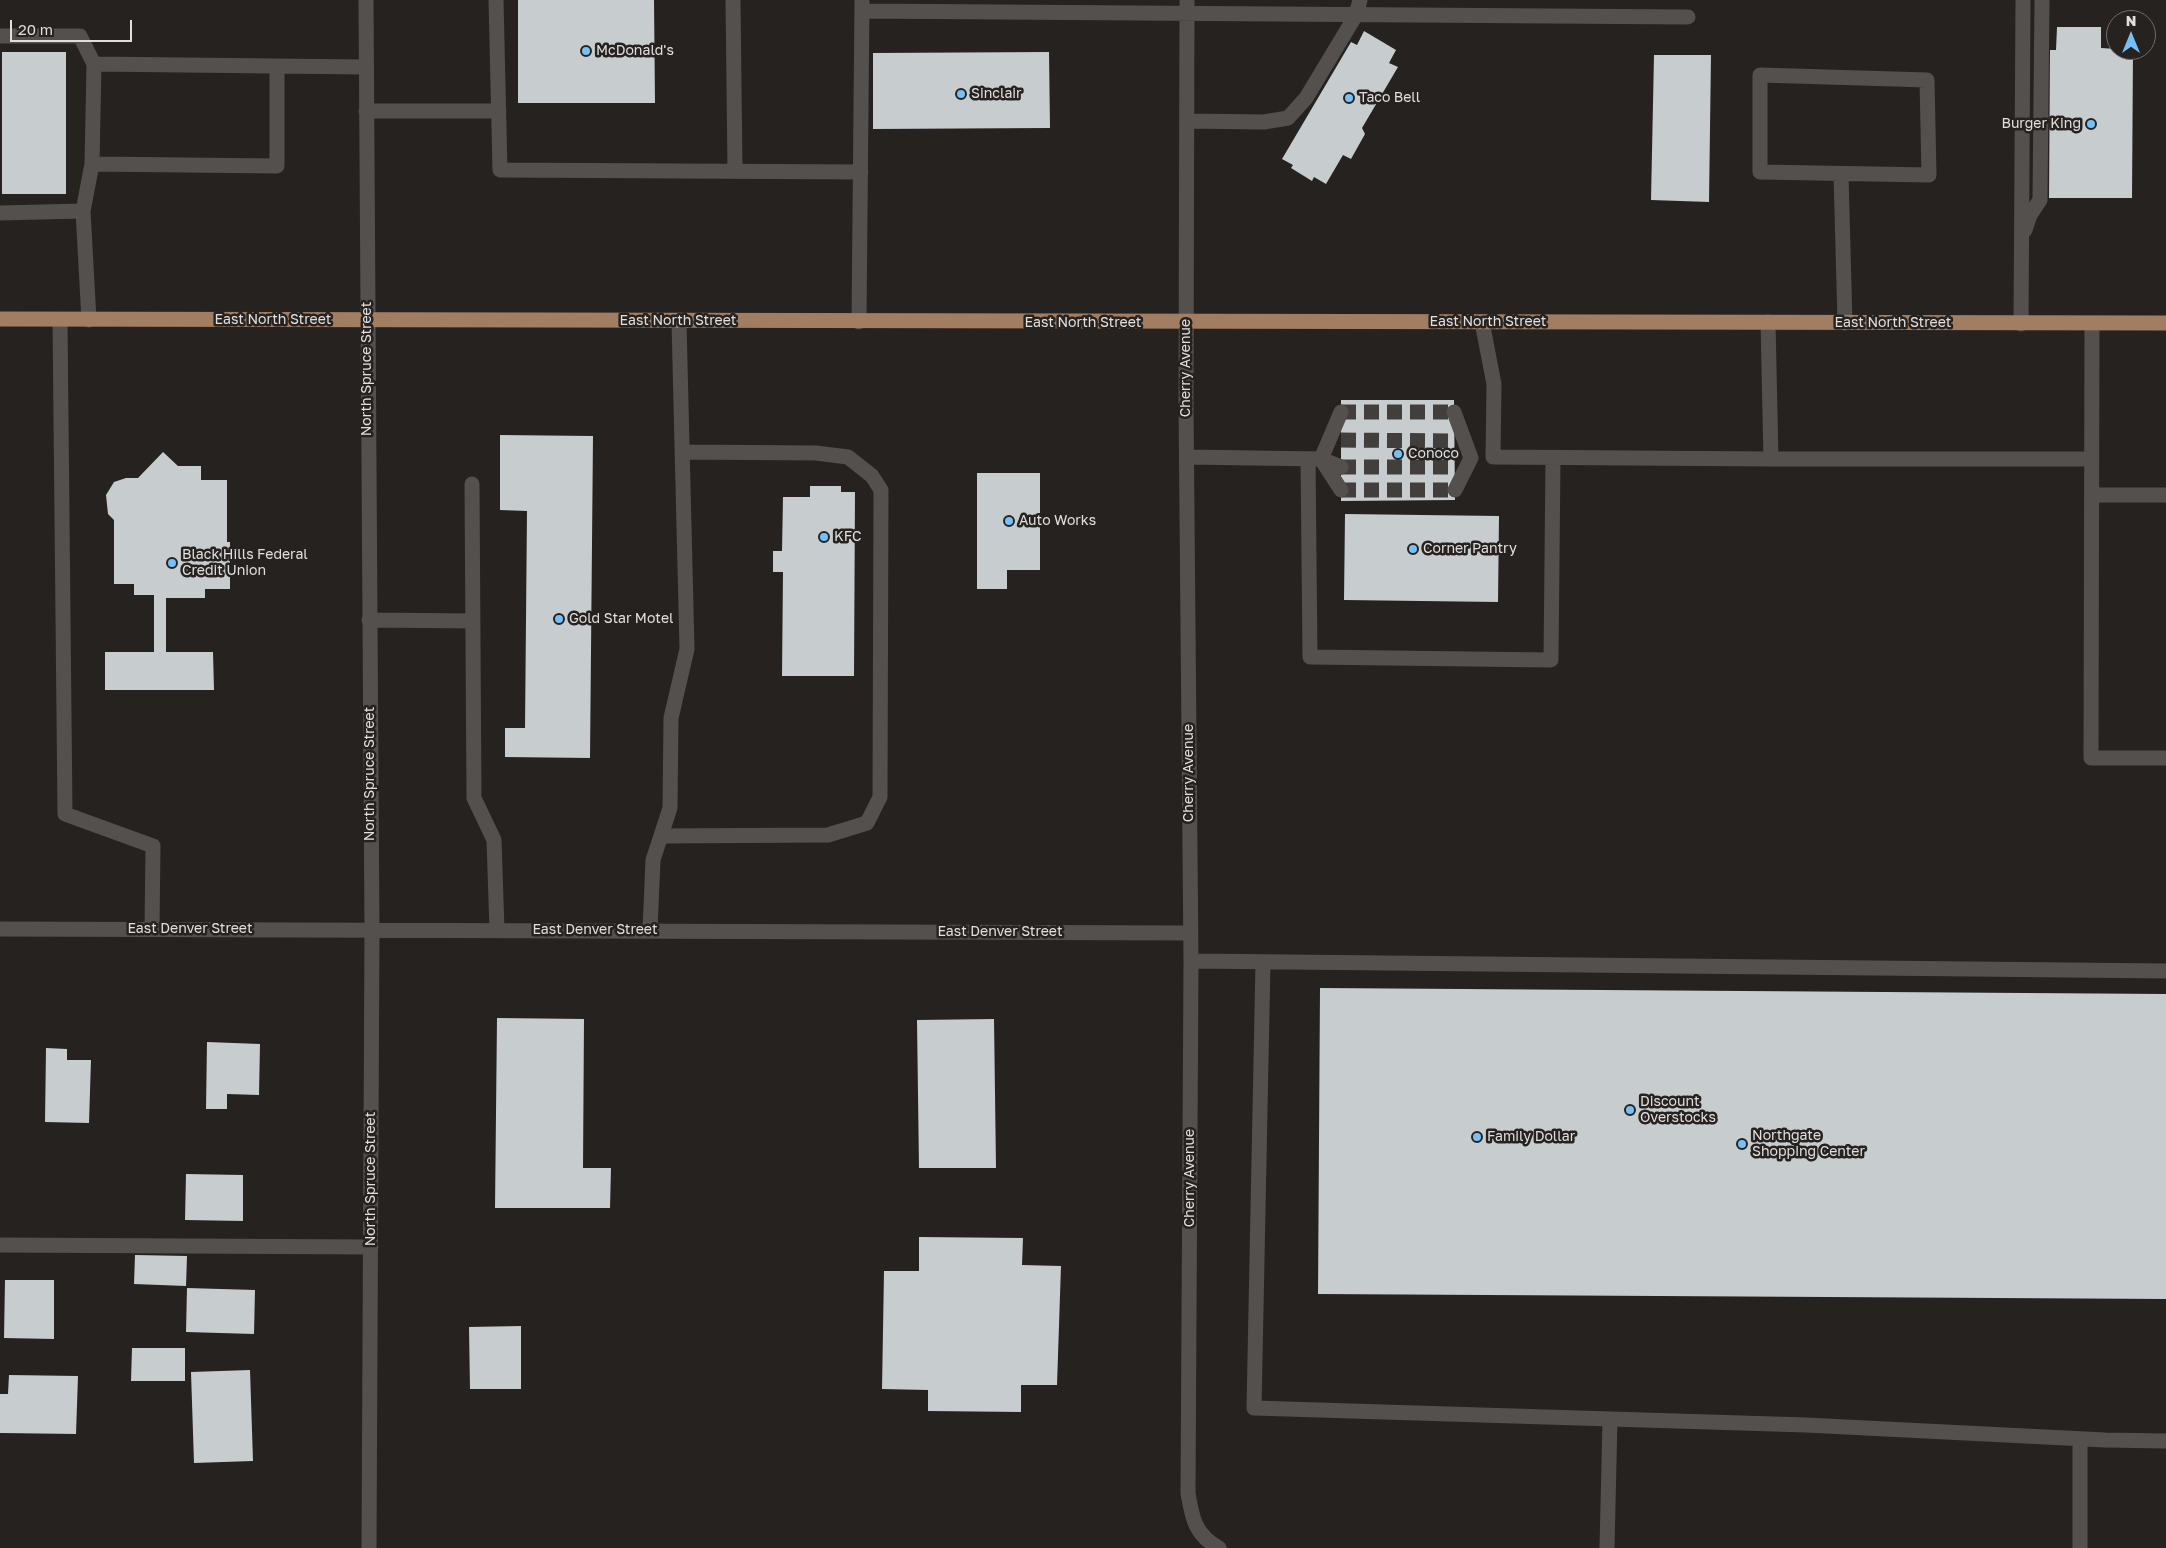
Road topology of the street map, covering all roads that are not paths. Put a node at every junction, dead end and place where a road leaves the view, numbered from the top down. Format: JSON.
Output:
{"nodes":[{"id":1,"x":366,"y":0,"type":"edge"},
{"id":2,"x":496,"y":0,"type":"edge"},
{"id":3,"x":733,"y":0,"type":"edge"},
{"id":4,"x":1360,"y":0,"type":"edge"},
{"id":5,"x":2023,"y":0,"type":"edge"},
{"id":6,"x":2042,"y":0,"type":"edge"},
{"id":7,"x":862,"y":6,"type":"edge"},
{"id":8,"x":1187,"y":7,"type":"edge"},
{"id":9,"x":1356,"y":15,"type":"junction"},
{"id":10,"x":1688,"y":17,"type":"dead end"},
{"id":11,"x":0,"y":36,"type":"edge"},
{"id":12,"x":94,"y":64,"type":"junction"},
{"id":13,"x":277,"y":67,"type":"junction"},
{"id":14,"x":365,"y":67,"type":"junction"},
{"id":15,"x":366,"y":111,"type":"junction"},
{"id":16,"x":499,"y":112,"type":"junction"},
{"id":17,"x":1187,"y":121,"type":"junction"},
{"id":18,"x":92,"y":164,"type":"junction"},
{"id":19,"x":735,"y":171,"type":"junction"},
{"id":20,"x":861,"y":172,"type":"junction"},
{"id":21,"x":1841,"y":174,"type":"junction"},
{"id":22,"x":83,"y":211,"type":"junction"},
{"id":23,"x":0,"y":213,"type":"edge"},
{"id":24,"x":2021,"y":240,"type":"junction"},
{"id":25,"x":0,"y":319,"type":"edge"},
{"id":26,"x":60,"y":320,"type":"junction"},
{"id":27,"x":89,"y":320,"type":"junction"},
{"id":28,"x":367,"y":320,"type":"junction"},
{"id":29,"x":679,"y":322,"type":"junction"},
{"id":30,"x":859,"y":322,"type":"junction"},
{"id":31,"x":1482,"y":322,"type":"junction"},
{"id":32,"x":1768,"y":322,"type":"junction"},
{"id":33,"x":1187,"y":323,"type":"junction"},
{"id":34,"x":1845,"y":323,"type":"junction"},
{"id":35,"x":2021,"y":324,"type":"junction"},
{"id":36,"x":2092,"y":324,"type":"junction"},
{"id":37,"x":2166,"y":324,"type":"edge"},
{"id":38,"x":1340,"y":412,"type":"dead end"},
{"id":39,"x":1454,"y":412,"type":"dead end"},
{"id":40,"x":1340,"y":440,"type":"tunnel mouth"},
{"id":41,"x":1455,"y":441,"type":"tunnel mouth"},
{"id":42,"x":683,"y":452,"type":"junction"},
{"id":43,"x":1187,"y":457,"type":"junction"},
{"id":44,"x":1494,"y":457,"type":"junction"},
{"id":45,"x":1472,"y":458,"type":"junction"},
{"id":46,"x":1553,"y":458,"type":"junction"},
{"id":47,"x":1314,"y":459,"type":"junction"},
{"id":48,"x":1770,"y":459,"type":"junction"},
{"id":49,"x":2091,"y":459,"type":"junction"},
{"id":50,"x":1340,"y":467,"type":"tunnel mouth"},
{"id":51,"x":1455,"y":467,"type":"tunnel mouth"},
{"id":52,"x":472,"y":484,"type":"dead end"},
{"id":53,"x":1341,"y":490,"type":"dead end"},
{"id":54,"x":1455,"y":490,"type":"dead end"},
{"id":55,"x":2092,"y":495,"type":"junction"},
{"id":56,"x":2166,"y":495,"type":"edge"},
{"id":57,"x":369,"y":620,"type":"junction"},
{"id":58,"x":473,"y":621,"type":"junction"},
{"id":59,"x":2166,"y":758,"type":"edge"},
{"id":60,"x":661,"y":836,"type":"junction"},
{"id":61,"x":0,"y":929,"type":"edge"},
{"id":62,"x":152,"y":929,"type":"junction"},
{"id":63,"x":372,"y":929,"type":"junction"},
{"id":64,"x":497,"y":930,"type":"junction"},
{"id":65,"x":650,"y":930,"type":"junction"},
{"id":66,"x":1190,"y":933,"type":"junction"},
{"id":67,"x":1190,"y":961,"type":"junction"},
{"id":68,"x":1263,"y":962,"type":"junction"},
{"id":69,"x":2166,"y":971,"type":"edge"},
{"id":70,"x":0,"y":1245,"type":"edge"},
{"id":71,"x":370,"y":1247,"type":"junction"},
{"id":72,"x":1610,"y":1419,"type":"junction"},
{"id":73,"x":2080,"y":1439,"type":"junction"},
{"id":74,"x":2166,"y":1441,"type":"edge"},
{"id":75,"x":1212,"y":1545,"type":"edge"},
{"id":76,"x":369,"y":1548,"type":"edge"},
{"id":77,"x":1607,"y":1548,"type":"edge"},
{"id":78,"x":2080,"y":1548,"type":"edge"}],
"edges":[{"from":1,"to":14,"type":"street","name":"North Spruce Street"},
{"from":2,"to":16,"type":"street"},
{"from":3,"to":19,"type":"street"},
{"from":4,"to":9,"type":"street"},
{"from":5,"to":24,"type":"street"},
{"from":6,"to":24,"type":"street"},
{"from":7,"to":8,"type":"street"},
{"from":7,"to":20,"type":"street"},
{"from":8,"to":9,"type":"street"},
{"from":8,"to":17,"type":"street","name":"Cherry Avenue"},
{"from":9,"to":10,"type":"street"},
{"from":9,"to":17,"type":"street"},
{"from":11,"to":12,"type":"street"},
{"from":12,"to":13,"type":"street"},
{"from":12,"to":18,"type":"street"},
{"from":13,"to":14,"type":"street"},
{"from":13,"to":18,"type":"street"},
{"from":14,"to":15,"type":"street","name":"North Spruce Street"},
{"from":15,"to":16,"type":"street"},
{"from":15,"to":28,"type":"street","name":"North Spruce Street"},
{"from":16,"to":19,"type":"street"},
{"from":17,"to":33,"type":"street","name":"Cherry Avenue"},
{"from":18,"to":22,"type":"street"},
{"from":19,"to":20,"type":"street"},
{"from":20,"to":30,"type":"street"},
{"from":21,"to":21,"type":"street"},
{"from":21,"to":34,"type":"street"},
{"from":22,"to":23,"type":"street"},
{"from":22,"to":27,"type":"street"},
{"from":24,"to":35,"type":"street"},
{"from":25,"to":26,"type":"main road","name":"East North Street"},
{"from":26,"to":27,"type":"main road","name":"East North Street"},
{"from":26,"to":62,"type":"street"},
{"from":27,"to":28,"type":"main road","name":"East North Street"},
{"from":28,"to":29,"type":"main road","name":"East North Street"},
{"from":28,"to":57,"type":"street","name":"North Spruce Street"},
{"from":29,"to":30,"type":"main road","name":"East North Street"},
{"from":29,"to":42,"type":"street"},
{"from":30,"to":33,"type":"main road","name":"East North Street"},
{"from":31,"to":32,"type":"main road","name":"East North Street"},
{"from":31,"to":33,"type":"main road","name":"East North Street"},
{"from":31,"to":44,"type":"street"},
{"from":32,"to":34,"type":"main road","name":"East North Street"},
{"from":32,"to":48,"type":"street"},
{"from":33,"to":43,"type":"street","name":"Cherry Avenue"},
{"from":34,"to":35,"type":"main road","name":"East North Street"},
{"from":35,"to":36,"type":"main road","name":"East North Street"},
{"from":36,"to":37,"type":"main road","name":"East North Street"},
{"from":36,"to":49,"type":"street"},
{"from":38,"to":47,"type":"street"},
{"from":39,"to":45,"type":"street"},
{"from":40,"to":47,"type":"street"},
{"from":41,"to":45,"type":"street"},
{"from":42,"to":60,"type":"street"},
{"from":42,"to":60,"type":"street"},
{"from":43,"to":47,"type":"street"},
{"from":43,"to":66,"type":"street","name":"Cherry Avenue"},
{"from":44,"to":45,"type":"street"},
{"from":44,"to":46,"type":"street"},
{"from":45,"to":51,"type":"street"},
{"from":45,"to":54,"type":"street"},
{"from":46,"to":47,"type":"street"},
{"from":46,"to":48,"type":"street"},
{"from":47,"to":50,"type":"street"},
{"from":47,"to":53,"type":"street"},
{"from":48,"to":49,"type":"street"},
{"from":49,"to":55,"type":"street"},
{"from":52,"to":58,"type":"street"},
{"from":55,"to":56,"type":"street"},
{"from":55,"to":59,"type":"street"},
{"from":57,"to":58,"type":"street"},
{"from":57,"to":63,"type":"street","name":"North Spruce Street"},
{"from":58,"to":64,"type":"street"},
{"from":60,"to":65,"type":"street"},
{"from":61,"to":62,"type":"street","name":"East Denver Street"},
{"from":62,"to":63,"type":"street","name":"East Denver Street"},
{"from":63,"to":64,"type":"street","name":"East Denver Street"},
{"from":63,"to":71,"type":"street","name":"North Spruce Street"},
{"from":64,"to":65,"type":"street","name":"East Denver Street"},
{"from":65,"to":66,"type":"street","name":"East Denver Street"},
{"from":66,"to":67,"type":"street","name":"Cherry Avenue"},
{"from":67,"to":68,"type":"street"},
{"from":67,"to":75,"type":"street","name":"Cherry Avenue"},
{"from":68,"to":69,"type":"street"},
{"from":68,"to":72,"type":"street"},
{"from":70,"to":71,"type":"street"},
{"from":71,"to":76,"type":"street","name":"North Spruce Street"},
{"from":72,"to":73,"type":"street"},
{"from":72,"to":77,"type":"street"},
{"from":73,"to":74,"type":"street"},
{"from":73,"to":78,"type":"street"}]}
